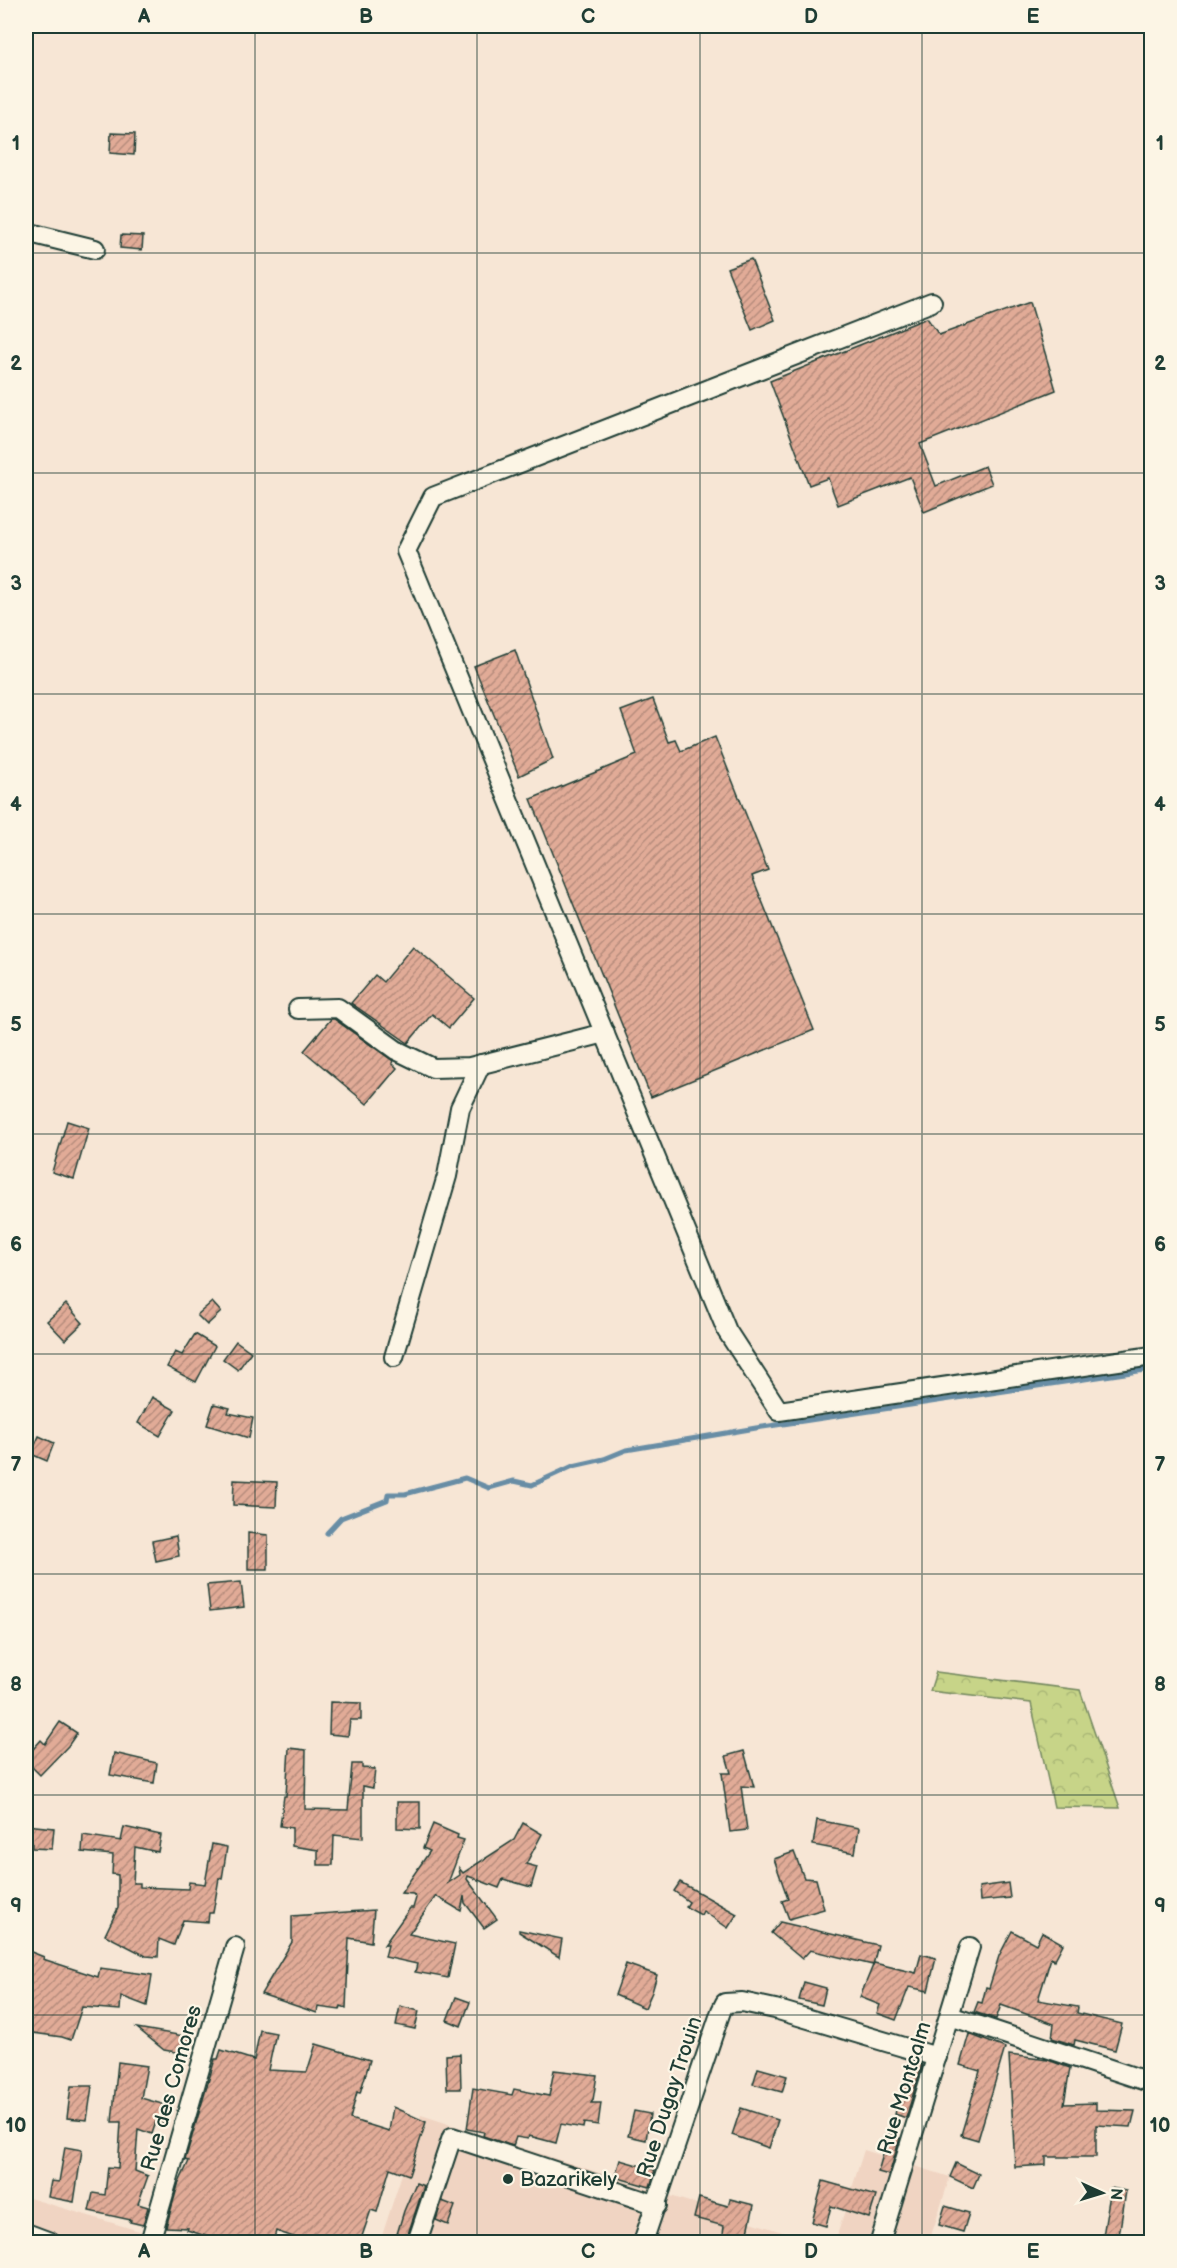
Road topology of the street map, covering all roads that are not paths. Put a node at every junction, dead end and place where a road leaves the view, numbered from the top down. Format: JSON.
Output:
{"nodes":[{"id":1,"x":26,"y":232,"type":"edge"},
{"id":2,"x":95,"y":249,"type":"dead end"},
{"id":3,"x":932,"y":302,"type":"dead end"},
{"id":4,"x":298,"y":1009,"type":"dead end"},
{"id":5,"x":605,"y":1033,"type":"junction"},
{"id":6,"x":481,"y":1064,"type":"junction"},
{"id":7,"x":1152,"y":1356,"type":"edge"},
{"id":8,"x":394,"y":1357,"type":"dead end"},
{"id":9,"x":235,"y":1947,"type":"dead end"},
{"id":10,"x":970,"y":1947,"type":"dead end"},
{"id":11,"x":950,"y":2016,"type":"junction"},
{"id":12,"x":937,"y":2057,"type":"junction"},
{"id":13,"x":1152,"y":2083,"type":"edge"},
{"id":14,"x":657,"y":2205,"type":"junction"},
{"id":15,"x":26,"y":2233,"type":"edge"},
{"id":16,"x":50,"y":2242,"type":"edge"},
{"id":17,"x":150,"y":2242,"type":"edge"},
{"id":18,"x":417,"y":2242,"type":"edge"},
{"id":19,"x":646,"y":2242,"type":"edge"},
{"id":20,"x":880,"y":2242,"type":"edge"}],
"edges":[{"from":1,"to":2,"type":"street"},
{"from":3,"to":5,"type":"street"},
{"from":4,"to":6,"type":"street"},
{"from":5,"to":6,"type":"street"},
{"from":5,"to":7,"type":"street"},
{"from":6,"to":8,"type":"street"},
{"from":9,"to":17,"type":"street","name":"Rue des Comores"},
{"from":10,"to":11,"type":"street","name":"Rue Montcalm"},
{"from":11,"to":12,"type":"street","name":"Rue Montcalm"},
{"from":11,"to":13,"type":"street"},
{"from":12,"to":14,"type":"street","name":"Rue Dugay Trouin"},
{"from":12,"to":20,"type":"street","name":"Rue Montcalm"},
{"from":14,"to":18,"type":"street"},
{"from":14,"to":19,"type":"street","name":"Rue Dugay Trouin"},
{"from":15,"to":16,"type":"street"}]}
